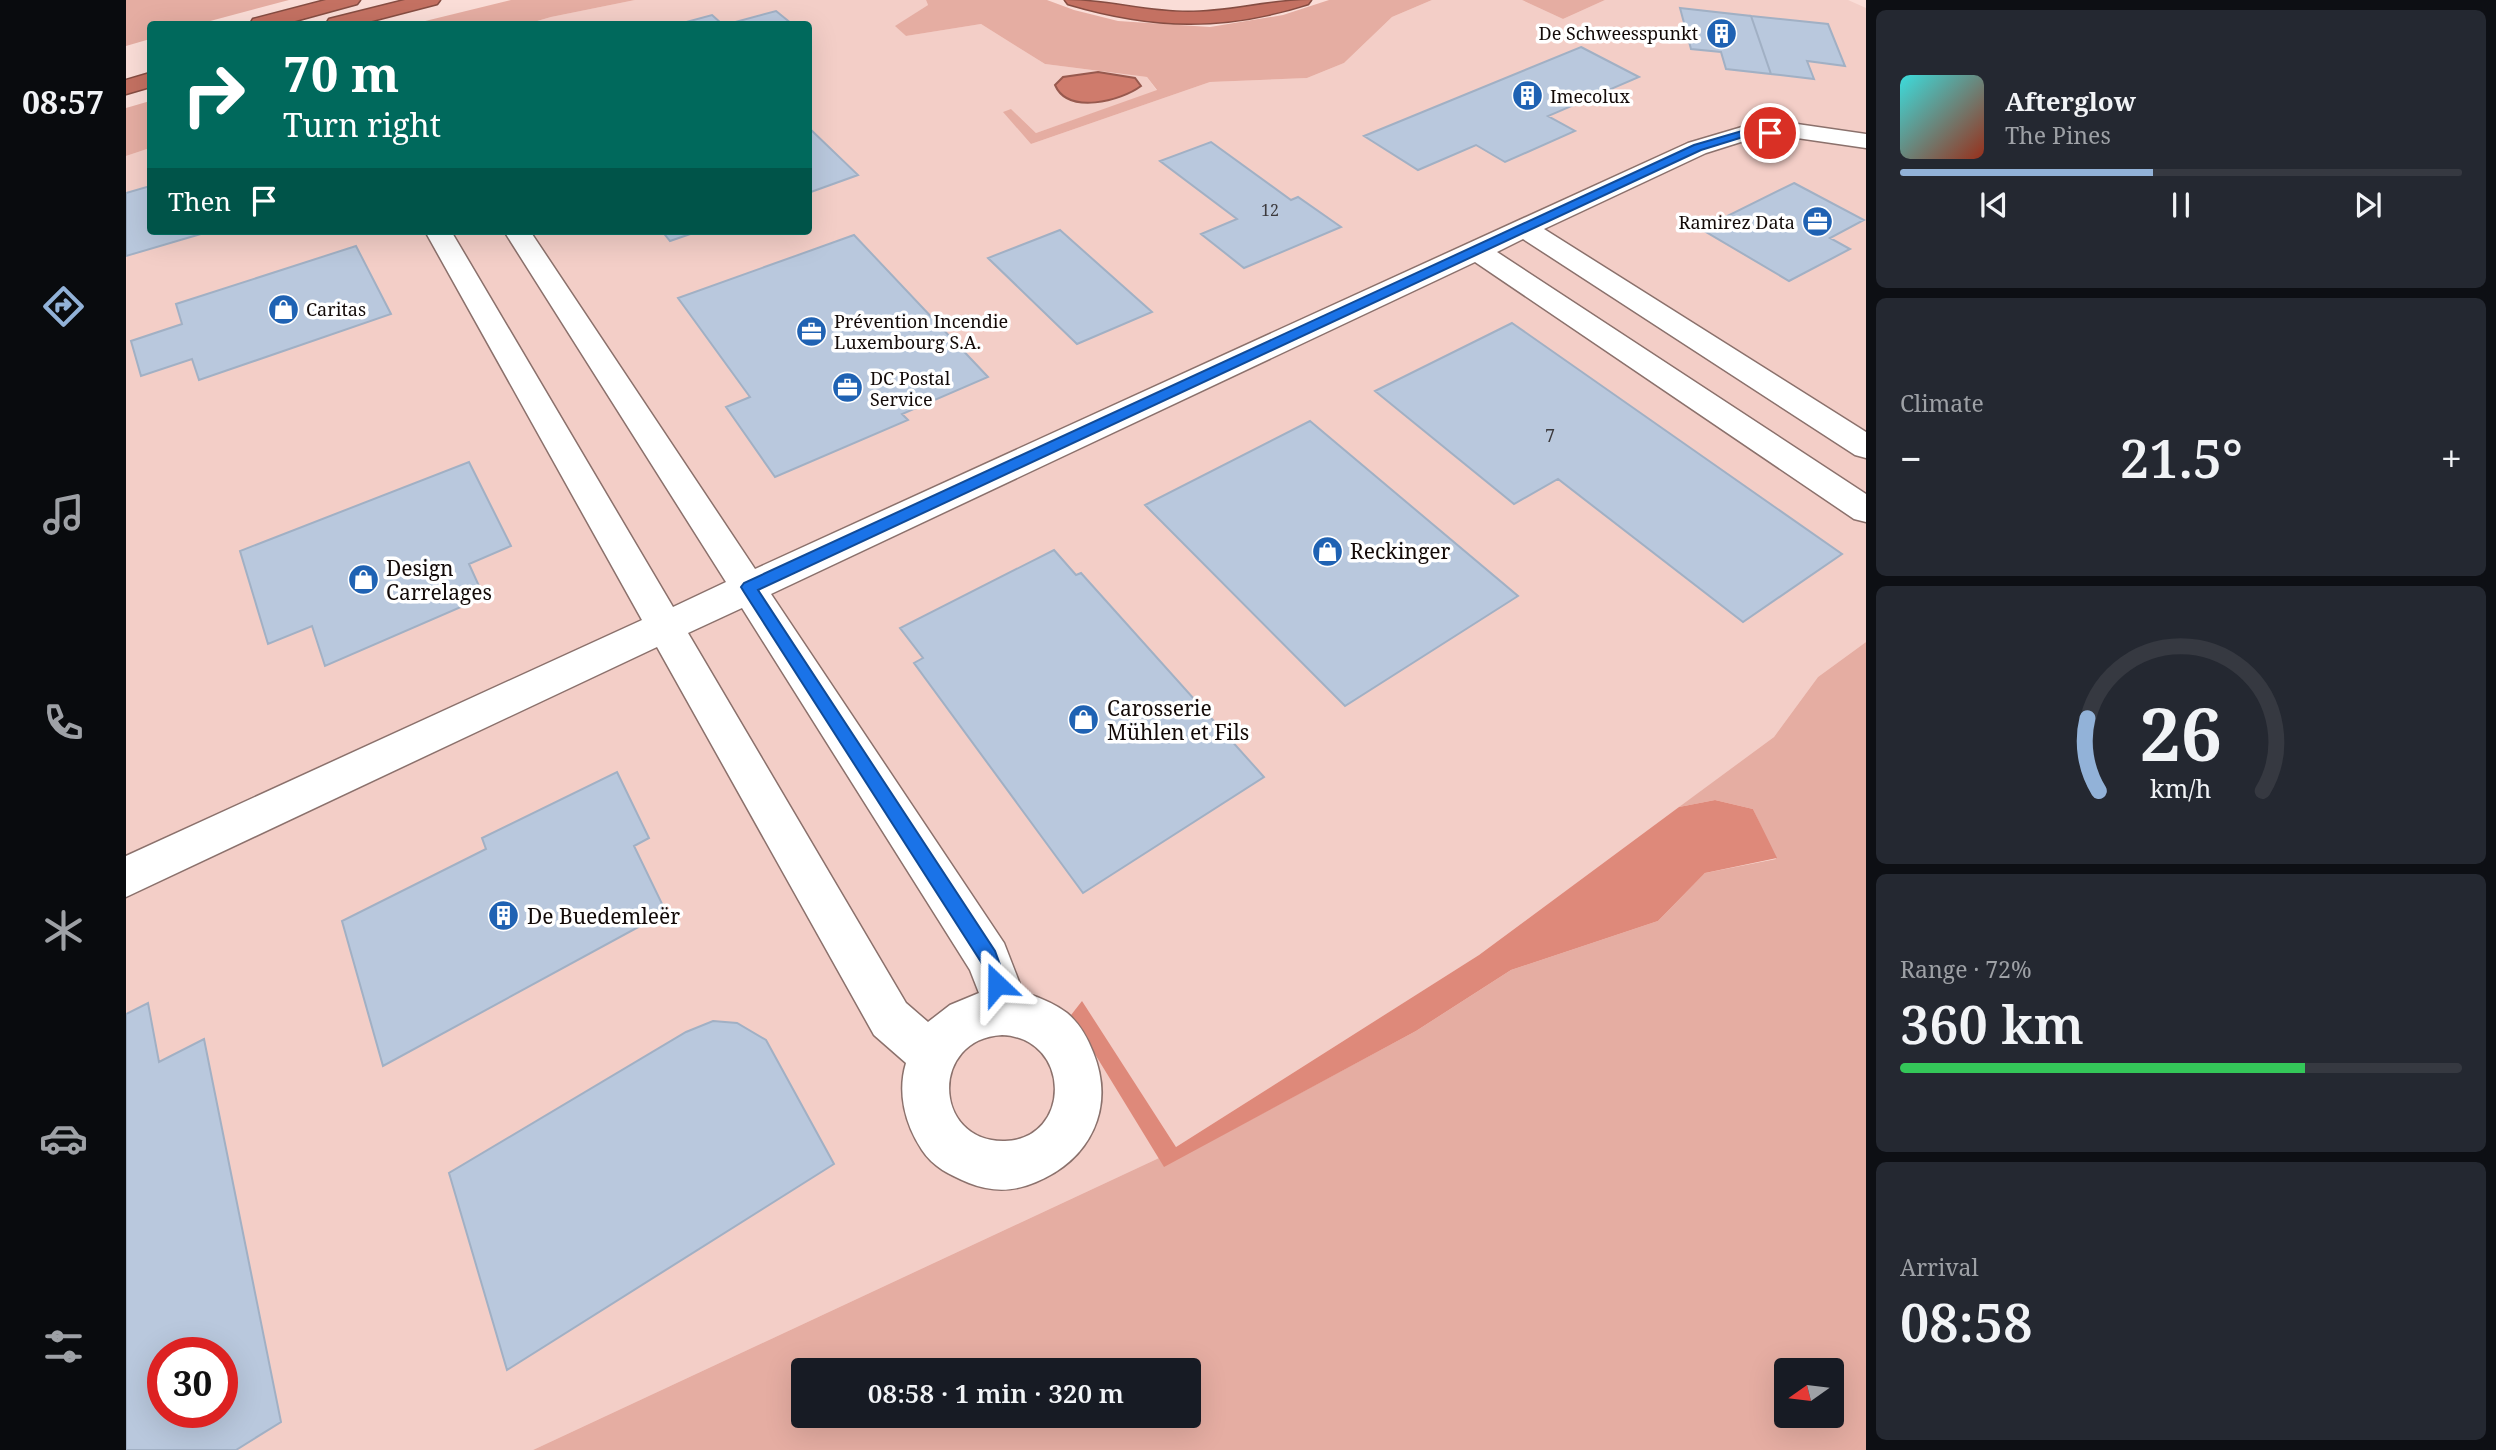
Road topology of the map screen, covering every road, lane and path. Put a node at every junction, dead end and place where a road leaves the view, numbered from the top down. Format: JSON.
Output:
{"nodes":[{"id":1,"x":350,"y":0,"type":"edge"},
{"id":2,"x":430,"y":0,"type":"edge"},
{"id":3,"x":1074,"y":0,"type":"edge"},
{"id":4,"x":1111,"y":0,"type":"edge"},
{"id":5,"x":1271,"y":0,"type":"edge"},
{"id":6,"x":1301,"y":0,"type":"edge"},
{"id":7,"x":272,"y":21,"type":"edge"},
{"id":8,"x":349,"y":21,"type":"edge"},
{"id":9,"x":147,"y":80,"type":"edge"},
{"id":10,"x":126,"y":87,"type":"edge"},
{"id":11,"x":1866,"y":141,"type":"edge"},
{"id":12,"x":1524,"y":228,"type":"junction"},
{"id":13,"x":440,"y":235,"type":"edge"},
{"id":14,"x":520,"y":235,"type":"edge"},
{"id":15,"x":1476,"y":250,"type":"junction"},
{"id":16,"x":1866,"y":447,"type":"edge"},
{"id":17,"x":1866,"y":510,"type":"edge"},
{"id":18,"x":749,"y":587,"type":"junction"},
{"id":19,"x":665,"y":626,"type":"junction"},
{"id":20,"x":126,"y":877,"type":"edge"},
{"id":21,"x":1007,"y":1009,"type":"junction"},
{"id":22,"x":933,"y":1056,"type":"junction"}],
"edges":[{"from":1,"to":7,"type":"highway"},
{"from":2,"to":8,"type":"highway"},
{"from":3,"to":6,"type":"highway"},
{"from":4,"to":5,"type":"highway"},
{"from":9,"to":10,"type":"highway"},
{"from":11,"to":12,"type":"street"},
{"from":12,"to":15,"type":"street"},
{"from":12,"to":16,"type":"street"},
{"from":13,"to":19,"type":"street"},
{"from":14,"to":18,"type":"street"},
{"from":15,"to":17,"type":"street"},
{"from":15,"to":18,"type":"street"},
{"from":18,"to":19,"type":"street"},
{"from":18,"to":21,"type":"street"},
{"from":19,"to":20,"type":"street"},
{"from":19,"to":22,"type":"street"},
{"from":21,"to":22,"type":"street"},
{"from":21,"to":22,"type":"street"}]}
